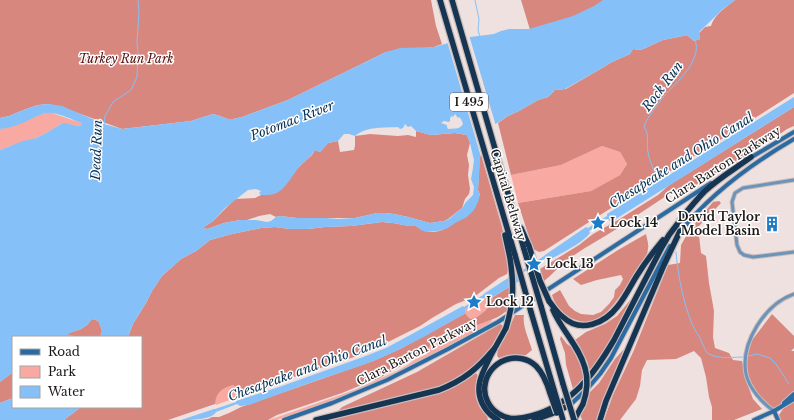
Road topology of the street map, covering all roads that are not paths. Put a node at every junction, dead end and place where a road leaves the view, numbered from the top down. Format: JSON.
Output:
{"nodes":[{"id":1,"x":440,"y":0,"type":"edge"},
{"id":2,"x":452,"y":0,"type":"edge"},
{"id":3,"x":794,"y":132,"type":"edge"},
{"id":4,"x":794,"y":139,"type":"edge"},
{"id":5,"x":751,"y":157,"type":"junction"},
{"id":6,"x":794,"y":180,"type":"edge"},
{"id":7,"x":682,"y":218,"type":"junction"},
{"id":8,"x":680,"y":231,"type":"junction"},
{"id":9,"x":526,"y":248,"type":"junction"},
{"id":10,"x":794,"y":252,"type":"edge"},
{"id":11,"x":512,"y":257,"type":"junction"},
{"id":12,"x":794,"y":294,"type":"edge"},
{"id":13,"x":549,"y":301,"type":"junction"},
{"id":14,"x":494,"y":349,"type":"junction"},
{"id":15,"x":552,"y":392,"type":"junction"},
{"id":16,"x":794,"y":394,"type":"edge"},
{"id":17,"x":794,"y":399,"type":"edge"},
{"id":18,"x":568,"y":406,"type":"junction"},
{"id":19,"x":782,"y":406,"type":"junction"},
{"id":20,"x":774,"y":411,"type":"junction"},
{"id":21,"x":284,"y":420,"type":"edge"},
{"id":22,"x":316,"y":420,"type":"edge"},
{"id":23,"x":498,"y":420,"type":"edge"},
{"id":24,"x":534,"y":420,"type":"edge"},
{"id":25,"x":542,"y":420,"type":"edge"},
{"id":26,"x":561,"y":420,"type":"edge"},
{"id":27,"x":574,"y":420,"type":"edge"},
{"id":28,"x":600,"y":420,"type":"edge"},
{"id":29,"x":754,"y":420,"type":"edge"},
{"id":30,"x":778,"y":420,"type":"edge"}],
"edges":[{"from":1,"to":11,"type":"highway","name":"Capital Beltway","number":"I 495"},
{"from":2,"to":9,"type":"highway","name":"Capital Beltway","number":"I 495"},
{"from":3,"to":5,"type":"main road","name":"Clara Barton Parkway"},
{"from":4,"to":8,"type":"main road","name":"Clara Barton Parkway"},
{"from":5,"to":7,"type":"highway"},
{"from":5,"to":21,"type":"main road","name":"Clara Barton Parkway"},
{"from":6,"to":10,"type":"street"},
{"from":7,"to":13,"type":"highway"},
{"from":7,"to":15,"type":"highway"},
{"from":8,"to":18,"type":"main road","name":"Clara Barton Parkway"},
{"from":8,"to":28,"type":"highway"},
{"from":9,"to":13,"type":"highway","bridge":true},
{"from":9,"to":27,"type":"highway","name":"Capital Beltway","bridge":true},
{"from":11,"to":14,"type":"highway","bridge":true},
{"from":11,"to":15,"type":"highway","name":"Capital Beltway","bridge":true},
{"from":12,"to":20,"type":"street"},
{"from":13,"to":27,"type":"highway","bridge":true},
{"from":14,"to":22,"type":"highway"},
{"from":14,"to":23,"type":"highway"},
{"from":15,"to":26,"type":"highway","name":"Capital Beltway","bridge":true},
{"from":16,"to":19,"type":"main road"},
{"from":17,"to":19,"type":"main road"},
{"from":18,"to":24,"type":"highway"},
{"from":18,"to":25,"type":"main road","name":"Clara Barton Parkway"},
{"from":19,"to":20,"type":"main road"},
{"from":20,"to":29,"type":"main road"},
{"from":20,"to":30,"type":"main road"}]}
